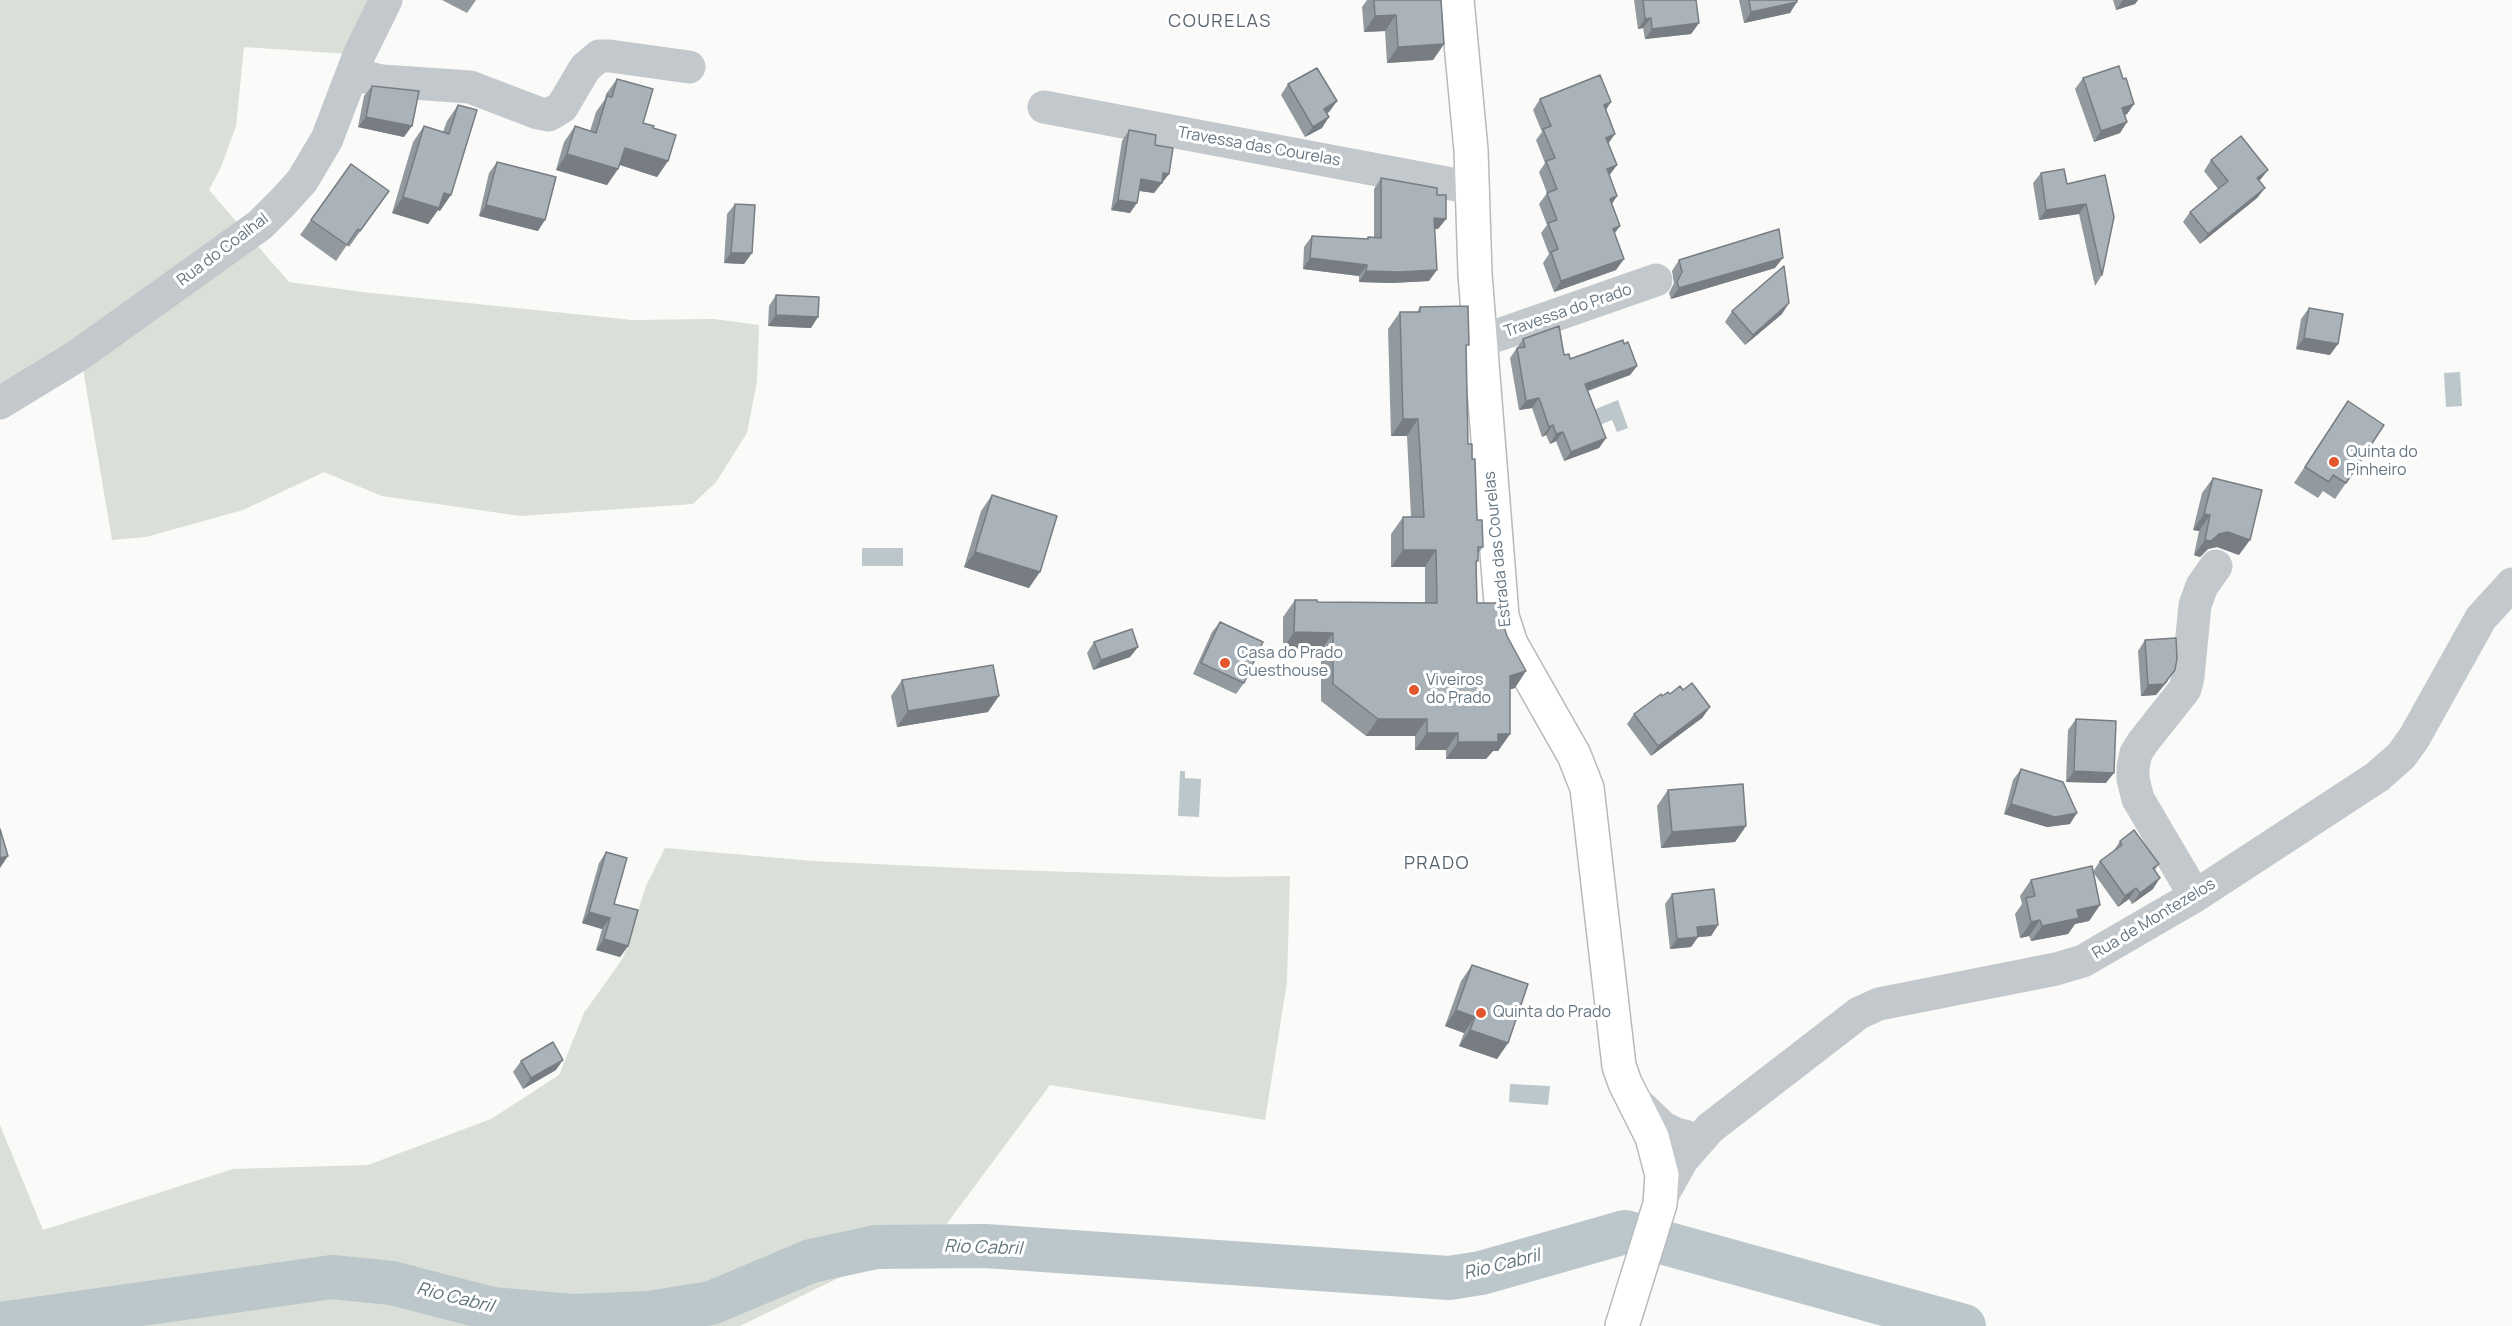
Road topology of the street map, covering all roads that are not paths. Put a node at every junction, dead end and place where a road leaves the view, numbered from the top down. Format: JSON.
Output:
{"nodes":[{"id":1,"x":386,"y":0,"type":"edge"},
{"id":2,"x":1457,"y":0,"type":"edge"},
{"id":3,"x":689,"y":67,"type":"dead end"},
{"id":4,"x":352,"y":74,"type":"junction"},
{"id":5,"x":1044,"y":107,"type":"dead end"},
{"id":6,"x":1473,"y":188,"type":"junction"},
{"id":7,"x":1656,"y":280,"type":"dead end"},
{"id":8,"x":1481,"y":341,"type":"junction"},
{"id":9,"x":0,"y":403,"type":"edge"},
{"id":10,"x":2216,"y":567,"type":"dead end"},
{"id":11,"x":2512,"y":584,"type":"edge"},
{"id":12,"x":2195,"y":896,"type":"junction"},
{"id":13,"x":1634,"y":1100,"type":"junction"},
{"id":14,"x":1696,"y":1138,"type":"junction"},
{"id":15,"x":1657,"y":1155,"type":"junction"},
{"id":16,"x":1660,"y":1204,"type":"junction"},
{"id":17,"x":1622,"y":1326,"type":"edge"}],
"edges":[{"from":1,"to":4,"type":"street","name":"Rua do Coalhal"},
{"from":2,"to":6,"type":"main road","name":"Estrada das Courelas"},
{"from":3,"to":4,"type":"street"},
{"from":4,"to":9,"type":"street","name":"Rua do Coalhal"},
{"from":5,"to":6,"type":"street","name":"Travessa das Courelas"},
{"from":6,"to":8,"type":"main road","name":"Estrada das Courelas"},
{"from":7,"to":8,"type":"street","name":"Travessa do Prado"},
{"from":8,"to":13,"type":"main road","name":"Estrada das Courelas"},
{"from":10,"to":12,"type":"street"},
{"from":11,"to":12,"type":"street","name":"Rua de Montezelos"},
{"from":12,"to":14,"type":"street","name":"Rua de Montezelos"},
{"from":13,"to":14,"type":"street"},
{"from":13,"to":15,"type":"main road","name":"Estrada das Courelas"},
{"from":14,"to":15,"type":"street"},
{"from":14,"to":16,"type":"street"},
{"from":15,"to":16,"type":"main road","name":"Estrada das Courelas"},
{"from":16,"to":17,"type":"main road"}]}
